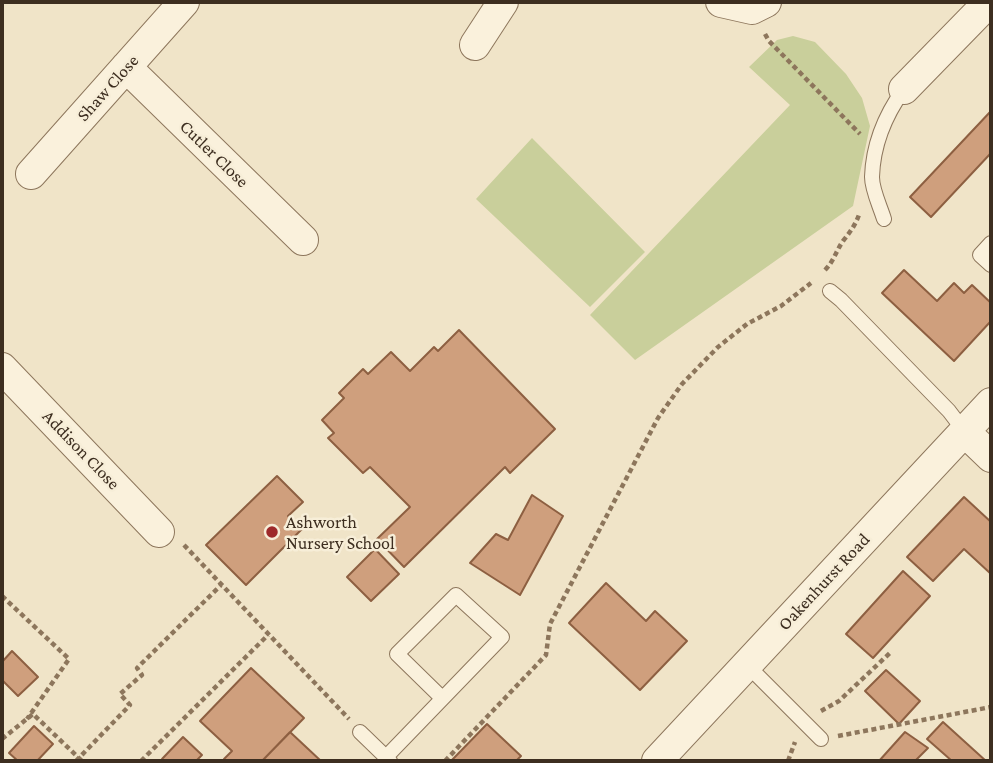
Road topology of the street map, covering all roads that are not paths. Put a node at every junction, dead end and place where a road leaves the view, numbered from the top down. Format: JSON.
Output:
{"nodes":[{"id":1,"x":184,"y":2,"type":"edge"},
{"id":2,"x":503,"y":2,"type":"edge"},
{"id":3,"x":721,"y":2,"type":"edge"},
{"id":4,"x":989,"y":2,"type":"edge"},
{"id":5,"x":759,"y":5,"type":"edge"},
{"id":6,"x":475,"y":46,"type":"dead end"},
{"id":7,"x":126,"y":67,"type":"junction"},
{"id":8,"x":904,"y":89,"type":"joint"},
{"id":9,"x":31,"y":174,"type":"dead end"},
{"id":10,"x":884,"y":219,"type":"dead end"},
{"id":11,"x":303,"y":240,"type":"dead end"},
{"id":12,"x":991,"y":243,"type":"edge"},
{"id":13,"x":991,"y":265,"type":"edge"},
{"id":14,"x":830,"y":291,"type":"dead end"},
{"id":15,"x":2,"y":368,"type":"edge"},
{"id":16,"x":991,"y":403,"type":"edge"},
{"id":17,"x":965,"y":432,"type":"junction"},
{"id":18,"x":991,"y":457,"type":"edge"},
{"id":19,"x":159,"y":532,"type":"road end"},
{"id":20,"x":746,"y":664,"type":"junction"},
{"id":21,"x":442,"y":698,"type":"junction"},
{"id":22,"x":360,"y":732,"type":"road end"},
{"id":23,"x":821,"y":739,"type":"road end"},
{"id":24,"x":388,"y":759,"type":"edge"},
{"id":25,"x":657,"y":761,"type":"edge"}],
"edges":[{"from":1,"to":7,"type":"street","name":"Shaw Close"},
{"from":2,"to":6,"type":"street"},
{"from":3,"to":5,"type":"street"},
{"from":4,"to":8,"type":"street"},
{"from":7,"to":9,"type":"street","name":"Shaw Close"},
{"from":7,"to":11,"type":"street","name":"Cutler Close"},
{"from":8,"to":10,"type":"lane"},
{"from":12,"to":13,"type":"lane"},
{"from":14,"to":17,"type":"lane"},
{"from":15,"to":19,"type":"street","name":"Addison Close"},
{"from":16,"to":17,"type":"street","name":"Oakenhurst Road"},
{"from":17,"to":18,"type":"street"},
{"from":17,"to":20,"type":"street","name":"Oakenhurst Road"},
{"from":20,"to":23,"type":"lane"},
{"from":20,"to":25,"type":"street","name":"Oakenhurst Road"},
{"from":21,"to":21,"type":"lane"},
{"from":21,"to":24,"type":"lane"},
{"from":22,"to":24,"type":"lane"}]}
